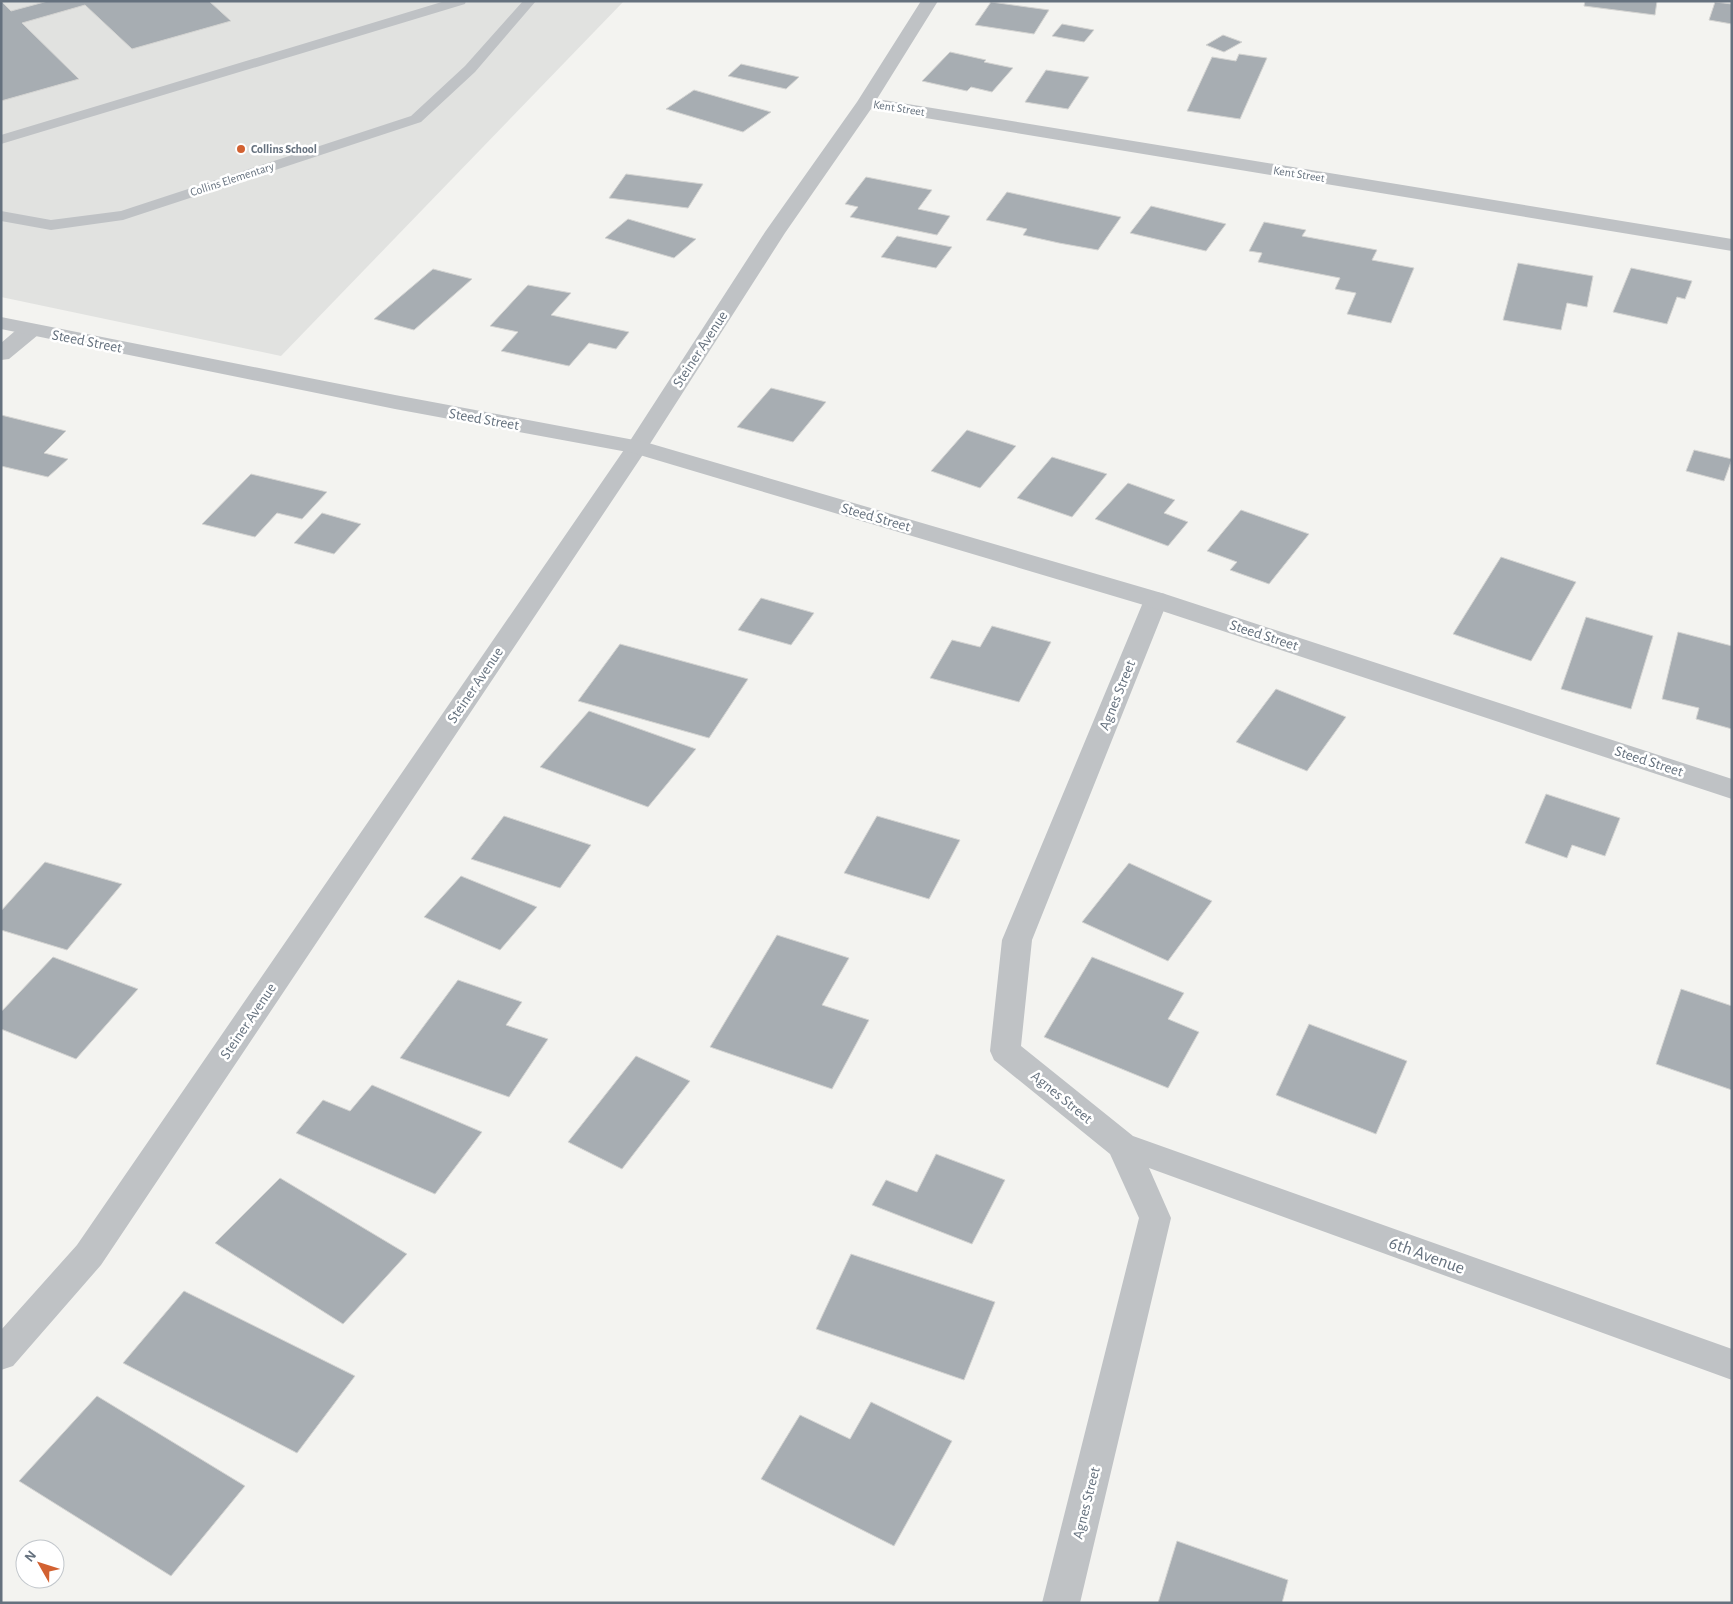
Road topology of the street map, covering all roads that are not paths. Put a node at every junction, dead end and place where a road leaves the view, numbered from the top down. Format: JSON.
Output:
{"nodes":[{"id":1,"x":460,"y":1,"type":"edge"},
{"id":2,"x":530,"y":1,"type":"edge"},
{"id":3,"x":930,"y":1,"type":"edge"},
{"id":4,"x":866,"y":103,"type":"junction"},
{"id":5,"x":1,"y":140,"type":"edge"},
{"id":6,"x":1,"y":216,"type":"edge"},
{"id":7,"x":1732,"y":245,"type":"edge"},
{"id":8,"x":1,"y":323,"type":"edge"},
{"id":9,"x":30,"y":330,"type":"junction"},
{"id":10,"x":1,"y":354,"type":"edge"},
{"id":11,"x":637,"y":447,"type":"junction"},
{"id":12,"x":1156,"y":600,"type":"junction"},
{"id":13,"x":1732,"y":789,"type":"edge"},
{"id":14,"x":1122,"y":1145,"type":"junction"},
{"id":15,"x":1,"y":1356,"type":"edge"},
{"id":16,"x":1732,"y":1365,"type":"edge"},
{"id":17,"x":1062,"y":1603,"type":"edge"}],
"edges":[{"from":1,"to":5,"type":"lane"},
{"from":2,"to":6,"type":"lane","name":"Collins Elementary"},
{"from":3,"to":4,"type":"street","name":"Steiner Avenue"},
{"from":4,"to":7,"type":"street","name":"Kent Street"},
{"from":4,"to":11,"type":"street","name":"Steiner Avenue"},
{"from":8,"to":9,"type":"street","name":"Steed Street"},
{"from":9,"to":10,"type":"street"},
{"from":9,"to":11,"type":"street","name":"Steed Street"},
{"from":11,"to":12,"type":"street","name":"Steed Street"},
{"from":11,"to":15,"type":"street","name":"Steiner Avenue"},
{"from":12,"to":13,"type":"street","name":"Steed Street"},
{"from":12,"to":14,"type":"street","name":"Agnes Street"},
{"from":14,"to":16,"type":"street","name":"6th Avenue"},
{"from":14,"to":17,"type":"street","name":"Agnes Street"}]}
